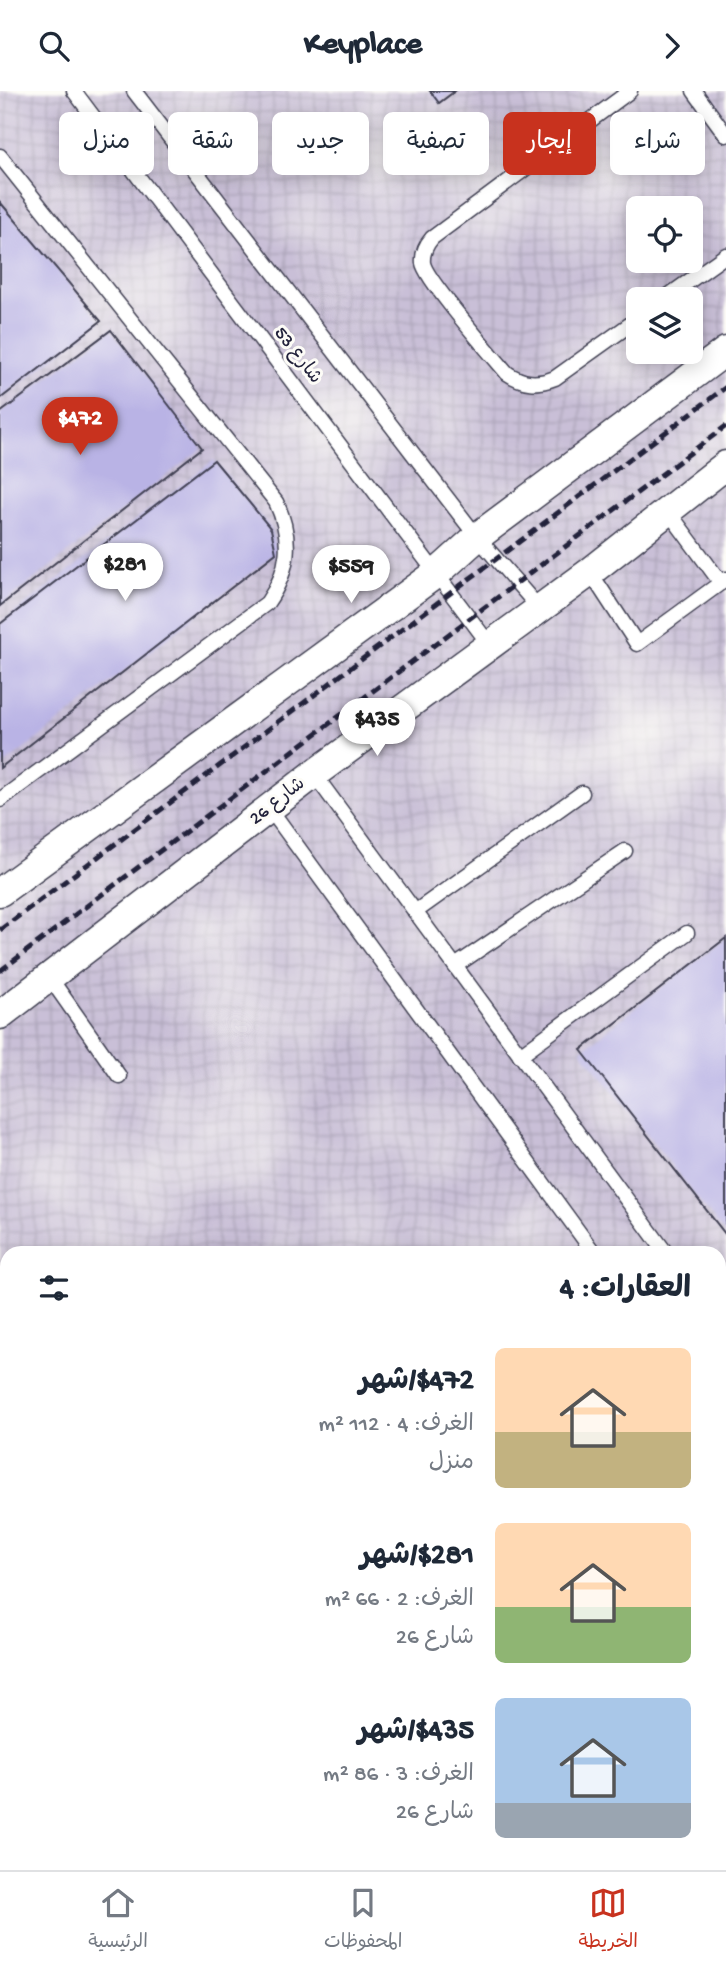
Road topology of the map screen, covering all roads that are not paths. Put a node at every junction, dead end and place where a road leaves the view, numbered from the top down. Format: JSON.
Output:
{"nodes":[{"id":1,"x":74,"y":91,"type":"edge"},
{"id":2,"x":134,"y":91,"type":"edge"},
{"id":3,"x":630,"y":91,"type":"edge"},
{"id":4,"x":694,"y":91,"type":"edge"},
{"id":5,"x":726,"y":135,"type":"edge"},
{"id":6,"x":0,"y":156,"type":"edge"},
{"id":7,"x":726,"y":255,"type":"edge"},
{"id":8,"x":681,"y":287,"type":"edge"},
{"id":9,"x":626,"y":327,"type":"edge"},
{"id":10,"x":726,"y":351,"type":"edge"},
{"id":11,"x":726,"y":465,"type":"edge"},
{"id":12,"x":668,"y":511,"type":"junction"},
{"id":13,"x":477,"y":537,"type":"junction"},
{"id":14,"x":590,"y":572,"type":"junction"},
{"id":15,"x":437,"y":573,"type":"junction"},
{"id":16,"x":723,"y":581,"type":"edge"},
{"id":17,"x":539,"y":608,"type":"junction"},
{"id":18,"x":489,"y":644,"type":"junction"},
{"id":19,"x":314,"y":774,"type":"junction"},
{"id":20,"x":582,"y":793,"type":"dead end"},
{"id":21,"x":0,"y":800,"type":"edge"},
{"id":22,"x":270,"y":809,"type":"junction"},
{"id":23,"x":625,"y":851,"type":"dead end"},
{"id":24,"x":0,"y":892,"type":"edge"},
{"id":25,"x":415,"y":912,"type":"junction"},
{"id":26,"x":687,"y":933,"type":"dead end"},
{"id":27,"x":455,"y":966,"type":"junction"},
{"id":28,"x":50,"y":978,"type":"junction"},
{"id":29,"x":0,"y":1015,"type":"edge"},
{"id":30,"x":520,"y":1055,"type":"junction"},
{"id":31,"x":119,"y":1076,"type":"dead end"},
{"id":32,"x":589,"y":1246,"type":"edge"},
{"id":33,"x":661,"y":1246,"type":"edge"}],
"edges":[{"from":1,"to":15,"type":"lane","name":"شارع 53"},
{"from":2,"to":13,"type":"lane","name":"شارع 53"},
{"from":3,"to":9,"type":"lane"},
{"from":4,"to":5,"type":"lane"},
{"from":6,"to":21,"type":"lane"},
{"from":7,"to":8,"type":"lane"},
{"from":10,"to":13,"type":"street"},
{"from":11,"to":12,"type":"street","name":"شارع 26"},
{"from":12,"to":14,"type":"street","name":"شارع 26"},
{"from":12,"to":16,"type":"lane"},
{"from":13,"to":15,"type":"street"},
{"from":13,"to":17,"type":"lane","name":"شارع 53"},
{"from":14,"to":16,"type":"lane"},
{"from":14,"to":17,"type":"street","name":"شارع 26"},
{"from":15,"to":18,"type":"lane","name":"شارع 53"},
{"from":15,"to":24,"type":"street"},
{"from":17,"to":18,"type":"street","name":"شارع 26"},
{"from":18,"to":19,"type":"street","name":"شارع 26"},
{"from":19,"to":22,"type":"street","name":"شارع 26"},
{"from":19,"to":25,"type":"lane"},
{"from":20,"to":25,"type":"lane"},
{"from":22,"to":28,"type":"street","name":"شارع 26"},
{"from":22,"to":32,"type":"lane"},
{"from":23,"to":27,"type":"lane"},
{"from":25,"to":27,"type":"lane"},
{"from":26,"to":30,"type":"lane"},
{"from":27,"to":30,"type":"lane"},
{"from":28,"to":29,"type":"street","name":"شارع 26"},
{"from":28,"to":31,"type":"lane"},
{"from":30,"to":33,"type":"lane"}]}
